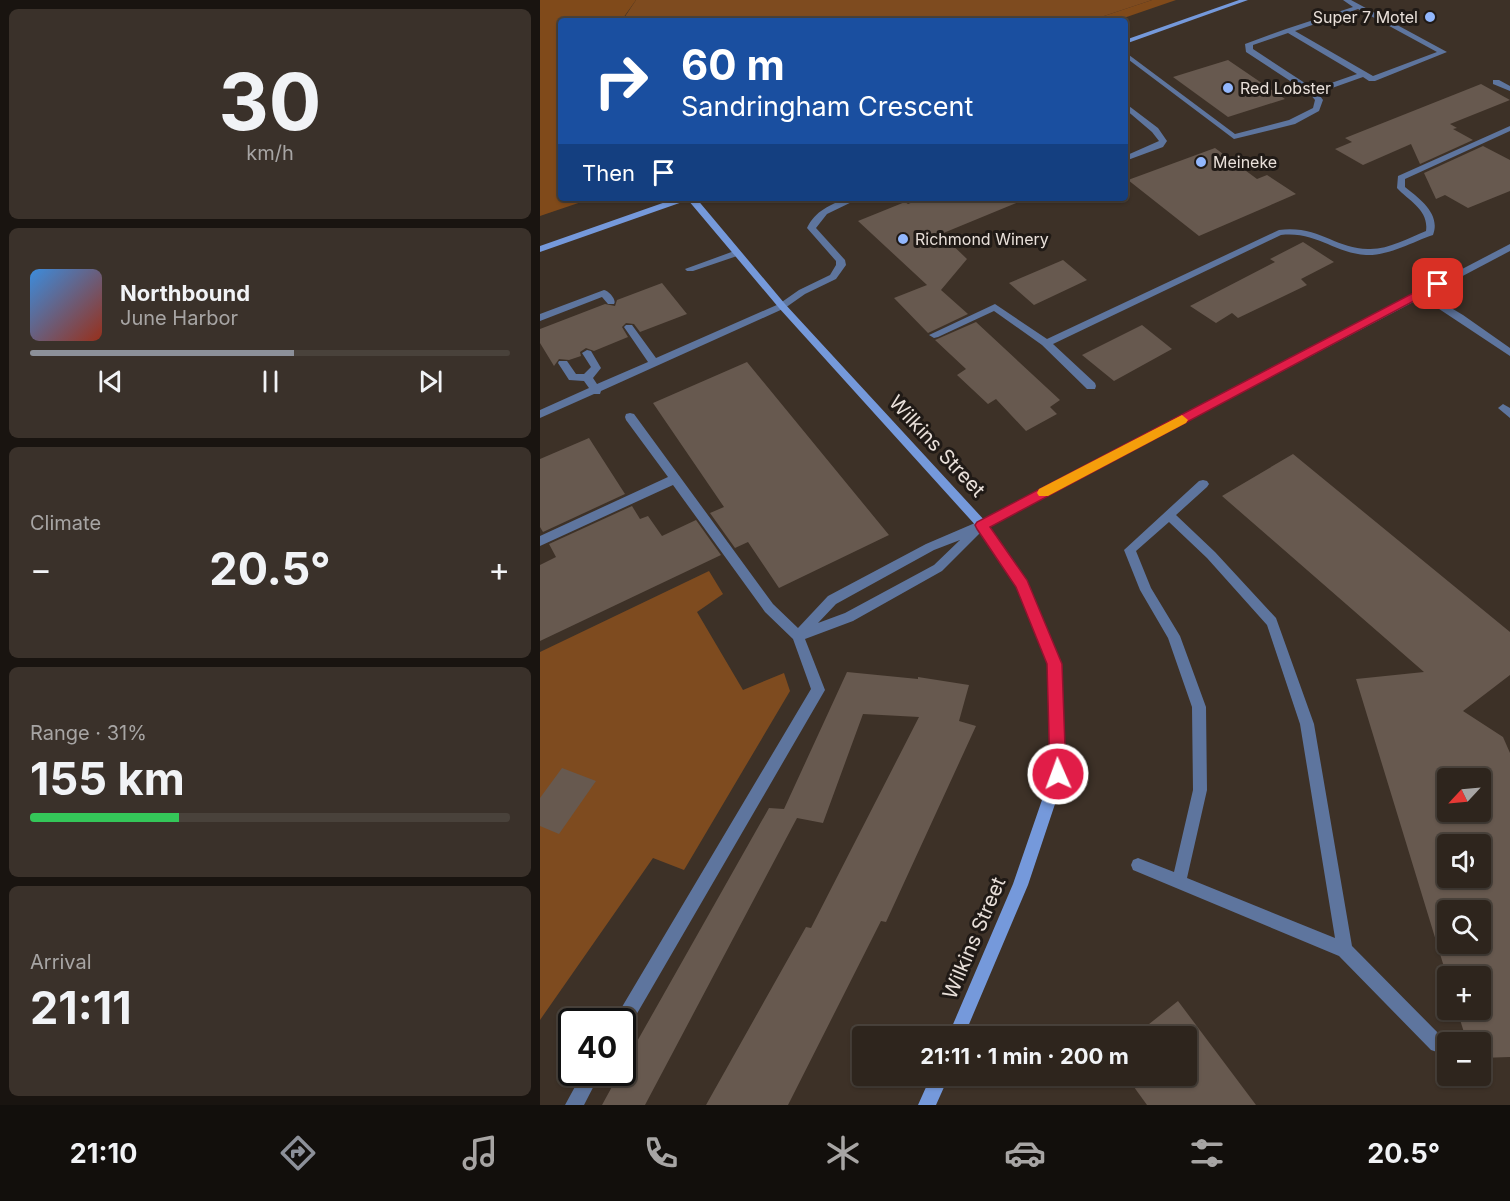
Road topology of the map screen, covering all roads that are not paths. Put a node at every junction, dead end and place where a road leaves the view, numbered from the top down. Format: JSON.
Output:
{"nodes":[{"id":1,"x":1245,"y":0,"type":"edge"},
{"id":2,"x":1346,"y":0,"type":"edge"},
{"id":3,"x":1359,"y":7,"type":"junction"},
{"id":4,"x":1288,"y":30,"type":"junction"},
{"id":5,"x":1128,"y":41,"type":"edge"},
{"id":6,"x":1128,"y":56,"type":"edge"},
{"id":7,"x":1363,"y":74,"type":"junction"},
{"id":8,"x":1496,"y":82,"type":"dead end"},
{"id":9,"x":1510,"y":89,"type":"edge"},
{"id":10,"x":1313,"y":92,"type":"junction"},
{"id":11,"x":1128,"y":108,"type":"edge"},
{"id":12,"x":1510,"y":128,"type":"edge"},
{"id":13,"x":1500,"y":132,"type":"junction"},
{"id":14,"x":1510,"y":138,"type":"edge"},
{"id":15,"x":1128,"y":158,"type":"edge"},
{"id":16,"x":677,"y":201,"type":"edge"},
{"id":17,"x":694,"y":201,"type":"edge"},
{"id":18,"x":849,"y":201,"type":"edge"},
{"id":19,"x":1510,"y":247,"type":"edge"},
{"id":20,"x":540,"y":249,"type":"edge"},
{"id":21,"x":737,"y":253,"type":"junction"},
{"id":22,"x":690,"y":269,"type":"dead end"},
{"id":23,"x":1421,"y":293,"type":"junction"},
{"id":24,"x":611,"y":302,"type":"dead end"},
{"id":25,"x":782,"y":306,"type":"junction"},
{"id":26,"x":556,"y":312,"type":"junction"},
{"id":27,"x":540,"y":318,"type":"edge"},
{"id":28,"x":562,"y":321,"type":"dead end"},
{"id":29,"x":629,"y":327,"type":"dead end"},
{"id":30,"x":934,"y":335,"type":"dead end"},
{"id":31,"x":1046,"y":343,"type":"junction"},
{"id":32,"x":1510,"y":352,"type":"edge"},
{"id":33,"x":587,"y":353,"type":"dead end"},
{"id":34,"x":563,"y":363,"type":"dead end"},
{"id":35,"x":655,"y":364,"type":"junction"},
{"id":36,"x":587,"y":376,"type":"junction"},
{"id":37,"x":1091,"y":386,"type":"dead end"},
{"id":38,"x":596,"y":391,"type":"junction"},
{"id":39,"x":540,"y":414,"type":"edge"},
{"id":40,"x":630,"y":417,"type":"dead end"},
{"id":41,"x":675,"y":479,"type":"junction"},
{"id":42,"x":1203,"y":484,"type":"dead end"},
{"id":43,"x":1169,"y":515,"type":"junction"},
{"id":44,"x":982,"y":525,"type":"junction"},
{"id":45,"x":540,"y":541,"type":"edge"},
{"id":46,"x":798,"y":636,"type":"junction"},
{"id":47,"x":1138,"y":865,"type":"dead end"},
{"id":48,"x":1179,"y":881,"type":"junction"},
{"id":49,"x":1345,"y":950,"type":"junction"},
{"id":50,"x":631,"y":1008,"type":"edge"},
{"id":51,"x":960,"y":1026,"type":"edge"},
{"id":52,"x":1437,"y":1044,"type":"dead end"},
{"id":53,"x":585,"y":1086,"type":"edge"},
{"id":54,"x":936,"y":1086,"type":"edge"},
{"id":55,"x":574,"y":1105,"type":"edge"},
{"id":56,"x":927,"y":1105,"type":"edge"}],
"edges":[{"from":1,"to":5,"type":"street"},
{"from":2,"to":3,"type":"street"},
{"from":3,"to":4,"type":"street"},
{"from":3,"to":7,"type":"street"},
{"from":4,"to":7,"type":"street"},
{"from":4,"to":10,"type":"street"},
{"from":6,"to":10,"type":"street"},
{"from":7,"to":10,"type":"street"},
{"from":8,"to":9,"type":"street"},
{"from":11,"to":15,"type":"street"},
{"from":12,"to":13,"type":"street"},
{"from":13,"to":14,"type":"street"},
{"from":13,"to":31,"type":"street"},
{"from":16,"to":20,"type":"street"},
{"from":17,"to":21,"type":"street","name":"Wilkins Street"},
{"from":18,"to":25,"type":"street"},
{"from":19,"to":23,"type":"street"},
{"from":21,"to":22,"type":"street"},
{"from":21,"to":25,"type":"street","name":"Wilkins Street"},
{"from":23,"to":32,"type":"street"},
{"from":23,"to":44,"type":"street"},
{"from":24,"to":26,"type":"street"},
{"from":25,"to":35,"type":"street"},
{"from":25,"to":44,"type":"street","name":"Wilkins Street"},
{"from":26,"to":27,"type":"street"},
{"from":26,"to":28,"type":"street"},
{"from":29,"to":35,"type":"street"},
{"from":30,"to":31,"type":"street"},
{"from":31,"to":37,"type":"street"},
{"from":33,"to":36,"type":"street"},
{"from":34,"to":36,"type":"street"},
{"from":35,"to":38,"type":"street"},
{"from":36,"to":38,"type":"street"},
{"from":38,"to":39,"type":"street"},
{"from":40,"to":41,"type":"street"},
{"from":41,"to":45,"type":"street"},
{"from":41,"to":46,"type":"street"},
{"from":42,"to":43,"type":"street"},
{"from":43,"to":48,"type":"street"},
{"from":43,"to":49,"type":"street"},
{"from":44,"to":46,"type":"street"},
{"from":44,"to":46,"type":"street"},
{"from":44,"to":51,"type":"street","name":"Wilkins Street"},
{"from":46,"to":50,"type":"street"},
{"from":47,"to":48,"type":"street"},
{"from":48,"to":49,"type":"street"},
{"from":49,"to":52,"type":"street"},
{"from":53,"to":55,"type":"street"},
{"from":54,"to":56,"type":"street"}]}
